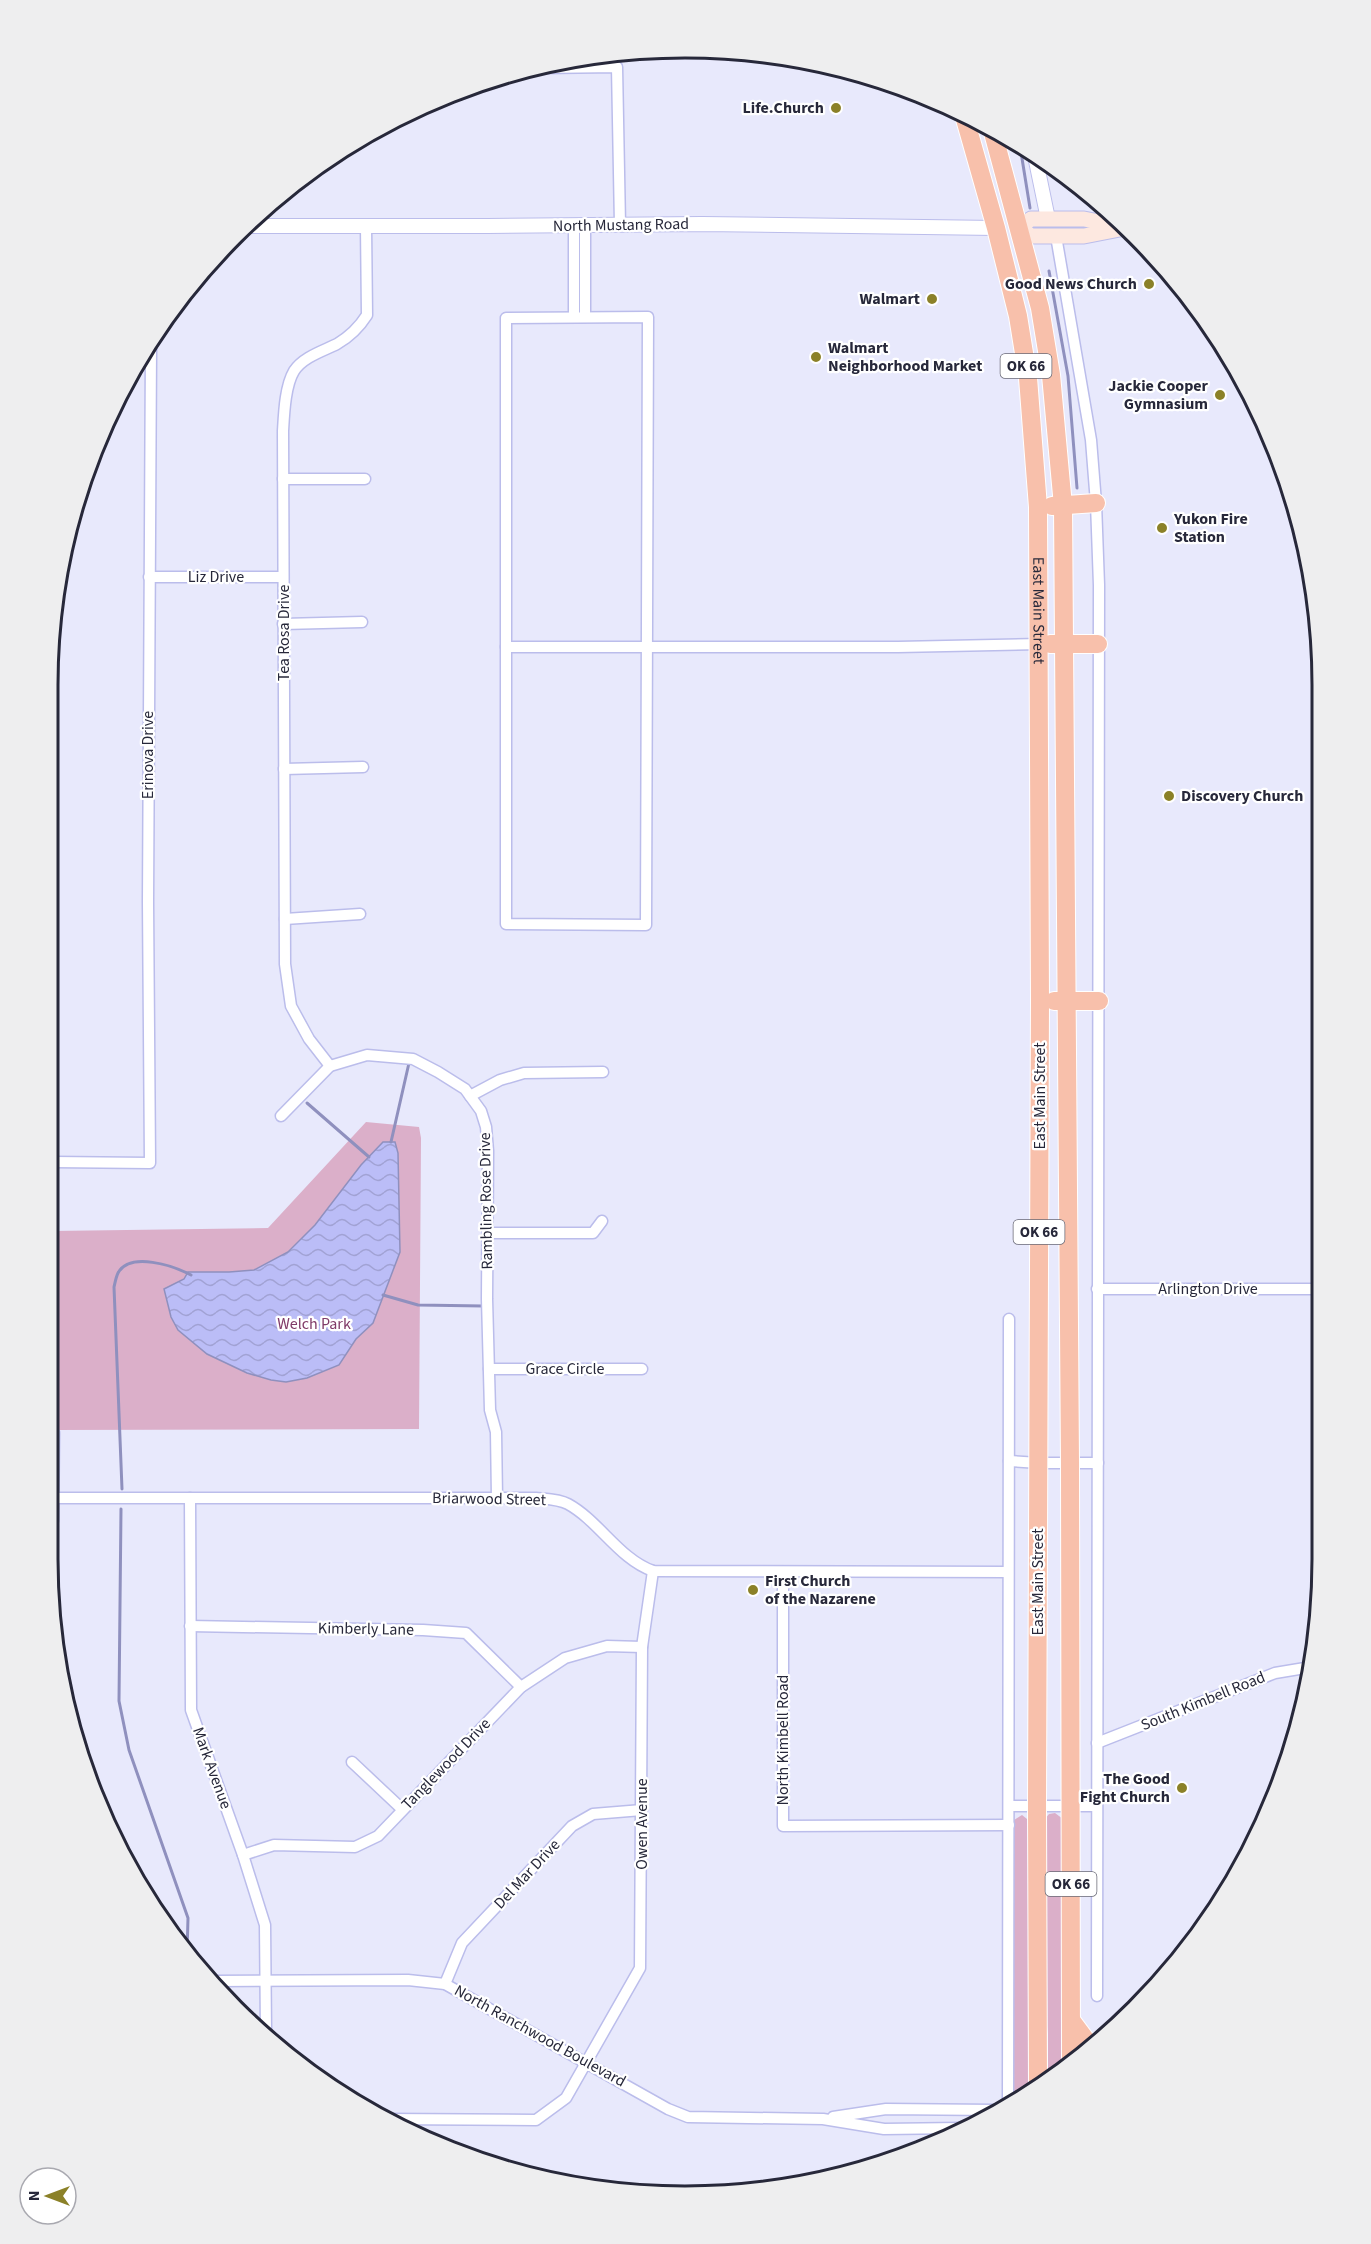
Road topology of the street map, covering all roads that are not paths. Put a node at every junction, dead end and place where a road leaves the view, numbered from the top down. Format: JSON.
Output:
{"nodes":[{"id":1,"x":584,"y":67,"type":"edge"},
{"id":2,"x":967,"y":125,"type":"edge"},
{"id":3,"x":995,"y":141,"type":"edge"},
{"id":4,"x":1037,"y":166,"type":"edge"},
{"id":5,"x":1048,"y":219,"type":"junction"},
{"id":6,"x":580,"y":225,"type":"junction"},
{"id":7,"x":620,"y":225,"type":"junction"},
{"id":8,"x":1111,"y":225,"type":"edge"},
{"id":9,"x":259,"y":226,"type":"edge"},
{"id":10,"x":366,"y":226,"type":"junction"},
{"id":11,"x":1019,"y":227,"type":"junction"},
{"id":12,"x":996,"y":228,"type":"junction"},
{"id":13,"x":1116,"y":230,"type":"edge"},
{"id":14,"x":1056,"y":236,"type":"junction"},
{"id":15,"x":579,"y":317,"type":"junction"},
{"id":16,"x":151,"y":359,"type":"edge"},
{"id":17,"x":283,"y":479,"type":"junction"},
{"id":18,"x":365,"y":479,"type":"dead end"},
{"id":19,"x":1096,"y":503,"type":"junction"},
{"id":20,"x":1063,"y":506,"type":"junction"},
{"id":21,"x":1038,"y":507,"type":"junction"},
{"id":22,"x":149,"y":577,"type":"junction"},
{"id":23,"x":283,"y":577,"type":"junction"},
{"id":24,"x":362,"y":622,"type":"dead end"},
{"id":25,"x":284,"y":624,"type":"junction"},
{"id":26,"x":1040,"y":644,"type":"junction"},
{"id":27,"x":1063,"y":644,"type":"junction"},
{"id":28,"x":1098,"y":644,"type":"junction"},
{"id":29,"x":506,"y":647,"type":"junction"},
{"id":30,"x":647,"y":647,"type":"junction"},
{"id":31,"x":363,"y":767,"type":"dead end"},
{"id":32,"x":284,"y":769,"type":"junction"},
{"id":33,"x":360,"y":914,"type":"dead end"},
{"id":34,"x":285,"y":919,"type":"junction"},
{"id":35,"x":1040,"y":1001,"type":"junction"},
{"id":36,"x":1066,"y":1002,"type":"junction"},
{"id":37,"x":1099,"y":1002,"type":"junction"},
{"id":38,"x":330,"y":1066,"type":"junction"},
{"id":39,"x":603,"y":1072,"type":"dead end"},
{"id":40,"x":470,"y":1096,"type":"junction"},
{"id":41,"x":281,"y":1116,"type":"dead end"},
{"id":42,"x":58,"y":1162,"type":"edge"},
{"id":43,"x":602,"y":1221,"type":"dead end"},
{"id":44,"x":488,"y":1233,"type":"junction"},
{"id":45,"x":1097,"y":1289,"type":"junction"},
{"id":46,"x":1312,"y":1289,"type":"edge"},
{"id":47,"x":1009,"y":1319,"type":"dead end"},
{"id":48,"x":489,"y":1369,"type":"junction"},
{"id":49,"x":642,"y":1369,"type":"dead end"},
{"id":50,"x":1009,"y":1461,"type":"junction"},
{"id":51,"x":1039,"y":1463,"type":"junction"},
{"id":52,"x":1070,"y":1463,"type":"junction"},
{"id":53,"x":1098,"y":1463,"type":"junction"},
{"id":54,"x":58,"y":1498,"type":"edge"},
{"id":55,"x":190,"y":1498,"type":"junction"},
{"id":56,"x":497,"y":1498,"type":"junction"},
{"id":57,"x":653,"y":1571,"type":"junction"},
{"id":58,"x":783,"y":1572,"type":"junction"},
{"id":59,"x":1008,"y":1572,"type":"junction"},
{"id":60,"x":190,"y":1626,"type":"junction"},
{"id":61,"x":642,"y":1647,"type":"junction"},
{"id":62,"x":1302,"y":1668,"type":"edge"},
{"id":63,"x":521,"y":1687,"type":"junction"},
{"id":64,"x":1097,"y":1743,"type":"junction"},
{"id":65,"x":352,"y":1762,"type":"dead end"},
{"id":66,"x":1071,"y":1805,"type":"junction"},
{"id":67,"x":1009,"y":1806,"type":"junction"},
{"id":68,"x":1037,"y":1806,"type":"junction"},
{"id":69,"x":1096,"y":1806,"type":"junction"},
{"id":70,"x":402,"y":1809,"type":"junction"},
{"id":71,"x":642,"y":1810,"type":"junction"},
{"id":72,"x":1009,"y":1825,"type":"junction"},
{"id":73,"x":243,"y":1855,"type":"junction"},
{"id":74,"x":266,"y":1980,"type":"junction"},
{"id":75,"x":222,"y":1981,"type":"edge"},
{"id":76,"x":446,"y":1984,"type":"junction"},
{"id":77,"x":1097,"y":1996,"type":"dead end"},
{"id":78,"x":1071,"y":2020,"type":"junction"},
{"id":79,"x":266,"y":2024,"type":"edge"},
{"id":80,"x":1086,"y":2040,"type":"edge"},
{"id":81,"x":1071,"y":2053,"type":"edge"},
{"id":82,"x":585,"y":2062,"type":"junction"},
{"id":83,"x":1038,"y":2077,"type":"edge"},
{"id":84,"x":1008,"y":2096,"type":"edge"},
{"id":85,"x":891,"y":2109,"type":"junction"},
{"id":86,"x":948,"y":2109,"type":"junction"},
{"id":87,"x":983,"y":2110,"type":"edge"},
{"id":88,"x":405,"y":2119,"type":"edge"},
{"id":89,"x":822,"y":2119,"type":"junction"},
{"id":90,"x":954,"y":2125,"type":"edge"},
{"id":91,"x":947,"y":2128,"type":"edge"},
{"id":92,"x":891,"y":2129,"type":"junction"}],
"edges":[{"from":1,"to":7,"type":"street"},
{"from":2,"to":12,"type":"highway","name":"East Main Street","number":"OK 66"},
{"from":3,"to":11,"type":"highway","name":"East Main Street","number":"OK 66"},
{"from":4,"to":5,"type":"street"},
{"from":5,"to":8,"type":"main road"},
{"from":5,"to":11,"type":"main road"},
{"from":6,"to":7,"type":"street","name":"North Mustang Road"},
{"from":6,"to":10,"type":"street","name":"North Mustang Road"},
{"from":6,"to":15,"type":"street"},
{"from":7,"to":12,"type":"street","name":"North Mustang Road"},
{"from":9,"to":10,"type":"street","name":"North Mustang Road"},
{"from":10,"to":17,"type":"street","name":"Tea Rosa Drive"},
{"from":11,"to":12,"type":"highway"},
{"from":11,"to":14,"type":"main road"},
{"from":11,"to":20,"type":"highway","name":"East Main Street","number":"OK 66"},
{"from":12,"to":21,"type":"highway","name":"East Main Street","number":"OK 66"},
{"from":13,"to":14,"type":"main road"},
{"from":14,"to":19,"type":"street"},
{"from":15,"to":29,"type":"street"},
{"from":15,"to":30,"type":"street"},
{"from":16,"to":22,"type":"street","name":"Erinova Drive"},
{"from":17,"to":18,"type":"street"},
{"from":17,"to":23,"type":"street","name":"Tea Rosa Drive"},
{"from":19,"to":20,"type":"highway"},
{"from":19,"to":28,"type":"street"},
{"from":20,"to":21,"type":"highway"},
{"from":20,"to":27,"type":"highway","name":"East Main Street","number":"OK 66"},
{"from":21,"to":26,"type":"highway","name":"East Main Street","number":"OK 66"},
{"from":22,"to":23,"type":"street","name":"Liz Drive"},
{"from":22,"to":42,"type":"street","name":"Erinova Drive"},
{"from":23,"to":25,"type":"street","name":"Tea Rosa Drive"},
{"from":24,"to":25,"type":"street"},
{"from":25,"to":32,"type":"street","name":"Tea Rosa Drive"},
{"from":26,"to":27,"type":"highway"},
{"from":26,"to":30,"type":"street"},
{"from":26,"to":35,"type":"highway","name":"East Main Street","number":"OK 66"},
{"from":27,"to":28,"type":"highway"},
{"from":27,"to":36,"type":"highway","name":"East Main Street","number":"OK 66"},
{"from":28,"to":37,"type":"street"},
{"from":29,"to":30,"type":"street"},
{"from":29,"to":30,"type":"street"},
{"from":31,"to":32,"type":"street"},
{"from":32,"to":34,"type":"street","name":"Tea Rosa Drive"},
{"from":33,"to":34,"type":"street"},
{"from":34,"to":38,"type":"street","name":"Tea Rosa Drive"},
{"from":35,"to":36,"type":"highway"},
{"from":35,"to":51,"type":"highway","name":"East Main Street","number":"OK 66"},
{"from":36,"to":37,"type":"highway"},
{"from":36,"to":52,"type":"highway","name":"East Main Street","number":"OK 66"},
{"from":37,"to":45,"type":"street"},
{"from":38,"to":40,"type":"street","name":"Rambling Rose Drive"},
{"from":38,"to":41,"type":"street","name":"Rambling Rose Drive"},
{"from":39,"to":40,"type":"street"},
{"from":40,"to":44,"type":"street","name":"Rambling Rose Drive"},
{"from":43,"to":44,"type":"street"},
{"from":44,"to":48,"type":"street","name":"Rambling Rose Drive"},
{"from":45,"to":46,"type":"street","name":"Arlington Drive"},
{"from":45,"to":53,"type":"street"},
{"from":47,"to":50,"type":"street","name":"East Main Street"},
{"from":48,"to":49,"type":"street","name":"Grace Circle"},
{"from":48,"to":56,"type":"street","name":"Rambling Rose Drive"},
{"from":50,"to":51,"type":"street"},
{"from":50,"to":59,"type":"street","name":"East Main Street"},
{"from":51,"to":52,"type":"street"},
{"from":51,"to":68,"type":"highway","name":"East Main Street","number":"OK 66"},
{"from":52,"to":53,"type":"street"},
{"from":52,"to":66,"type":"highway","name":"East Main Street","number":"OK 66"},
{"from":53,"to":64,"type":"street"},
{"from":54,"to":55,"type":"street","name":"Briarwood Street"},
{"from":55,"to":56,"type":"street","name":"Briarwood Street"},
{"from":55,"to":60,"type":"street","name":"Mark Avenue"},
{"from":56,"to":57,"type":"street","name":"Briarwood Street"},
{"from":57,"to":58,"type":"street"},
{"from":57,"to":61,"type":"street","name":"Owen Avenue"},
{"from":58,"to":59,"type":"street"},
{"from":58,"to":72,"type":"street","name":"North Kimbell Road"},
{"from":59,"to":67,"type":"street","name":"East Main Street"},
{"from":60,"to":63,"type":"street","name":"Kimberly Lane"},
{"from":60,"to":73,"type":"street","name":"Mark Avenue"},
{"from":61,"to":63,"type":"street","name":"Tanglewood Drive"},
{"from":61,"to":71,"type":"street","name":"Owen Avenue"},
{"from":62,"to":64,"type":"street","name":"South Kimbell Road"},
{"from":63,"to":70,"type":"street","name":"Tanglewood Drive"},
{"from":64,"to":69,"type":"street"},
{"from":65,"to":70,"type":"street"},
{"from":66,"to":68,"type":"street"},
{"from":66,"to":69,"type":"street"},
{"from":66,"to":78,"type":"highway","name":"East Main Street","number":"OK 66"},
{"from":67,"to":68,"type":"street"},
{"from":67,"to":72,"type":"street","name":"East Main Street"},
{"from":68,"to":83,"type":"highway","name":"East Main Street","number":"OK 66"},
{"from":69,"to":77,"type":"street"},
{"from":70,"to":73,"type":"street","name":"Tanglewood Drive"},
{"from":71,"to":76,"type":"street","name":"Del Mar Drive"},
{"from":71,"to":82,"type":"street","name":"Owen Avenue"},
{"from":72,"to":84,"type":"street","name":"East Main Street"},
{"from":73,"to":74,"type":"street","name":"Mark Avenue"},
{"from":74,"to":75,"type":"street","name":"North Ranchwood Boulevard"},
{"from":74,"to":76,"type":"street","name":"North Ranchwood Boulevard"},
{"from":74,"to":79,"type":"street","name":"Mark Avenue"},
{"from":76,"to":82,"type":"street","name":"North Ranchwood Boulevard"},
{"from":78,"to":80,"type":"highway"},
{"from":78,"to":81,"type":"highway","name":"East Main Street","number":"OK 66"},
{"from":82,"to":88,"type":"street","name":"Owen Avenue"},
{"from":82,"to":89,"type":"street","name":"North Ranchwood Boulevard"},
{"from":85,"to":86,"type":"street","name":"North Ranchwood Boulevard"},
{"from":85,"to":89,"type":"street","name":"North Ranchwood Boulevard"},
{"from":85,"to":92,"type":"street"},
{"from":86,"to":87,"type":"street","name":"North Ranchwood Boulevard"},
{"from":86,"to":90,"type":"street"},
{"from":89,"to":92,"type":"street","name":"North Ranchwood Boulevard"},
{"from":91,"to":92,"type":"street","name":"North Ranchwood Boulevard"}]}
